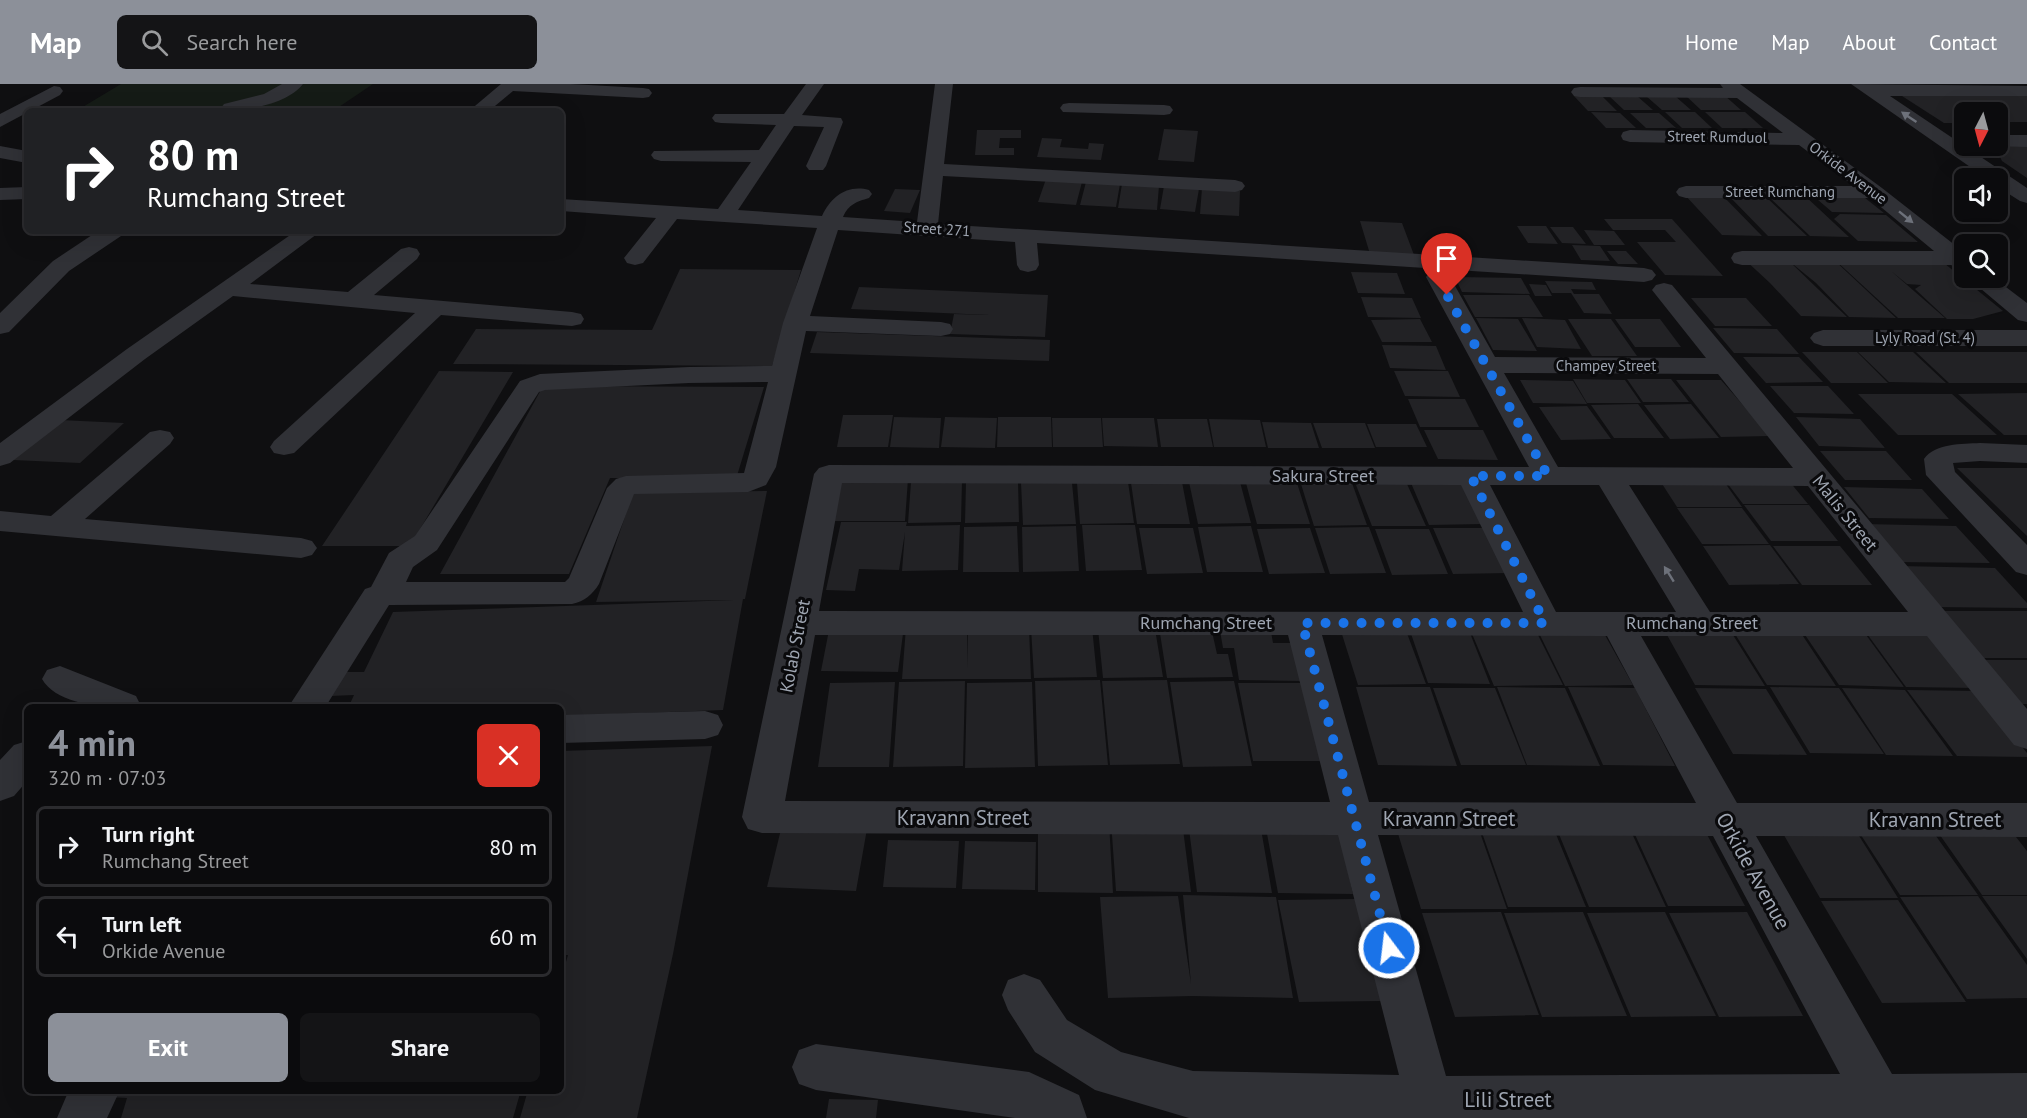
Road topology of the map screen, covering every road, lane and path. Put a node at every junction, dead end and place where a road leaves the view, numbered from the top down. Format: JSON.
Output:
{"nodes":[{"id":1,"x":294,"y":84,"type":"edge"},
{"id":2,"x":815,"y":84,"type":"edge"},
{"id":3,"x":944,"y":84,"type":"edge"},
{"id":4,"x":511,"y":85,"type":"edge"},
{"id":5,"x":1736,"y":88,"type":"edge"},
{"id":6,"x":1865,"y":88,"type":"edge"},
{"id":7,"x":54,"y":91,"type":"dead end"},
{"id":8,"x":2027,"y":91,"type":"edge"},
{"id":9,"x":1580,"y":92,"type":"dead end"},
{"id":10,"x":643,"y":93,"type":"dead end"},
{"id":11,"x":230,"y":108,"type":"dead end"},
{"id":12,"x":482,"y":108,"type":"edge"},
{"id":13,"x":1069,"y":108,"type":"dead end"},
{"id":14,"x":1164,"y":110,"type":"dead end"},
{"id":15,"x":8,"y":111,"type":"edge"},
{"id":16,"x":721,"y":118,"type":"dead end"},
{"id":17,"x":789,"y":120,"type":"junction"},
{"id":18,"x":0,"y":121,"type":"edge"},
{"id":19,"x":1630,"y":136,"type":"dead end"},
{"id":20,"x":1803,"y":139,"type":"junction"},
{"id":21,"x":1945,"y":141,"type":"junction"},
{"id":22,"x":1954,"y":141,"type":"edge"},
{"id":23,"x":2008,"y":141,"type":"edge"},
{"id":24,"x":2027,"y":141,"type":"edge"},
{"id":25,"x":0,"y":152,"type":"edge"},
{"id":26,"x":661,"y":155,"type":"dead end"},
{"id":27,"x":24,"y":156,"type":"edge"},
{"id":28,"x":763,"y":156,"type":"junction"},
{"id":29,"x":816,"y":166,"type":"dead end"},
{"id":30,"x":936,"y":170,"type":"junction"},
{"id":31,"x":1235,"y":186,"type":"dead end"},
{"id":32,"x":1686,"y":192,"type":"dead end"},
{"id":33,"x":1875,"y":192,"type":"junction"},
{"id":34,"x":24,"y":193,"type":"edge"},
{"id":35,"x":0,"y":194,"type":"edge"},
{"id":36,"x":862,"y":194,"type":"dead end"},
{"id":37,"x":2026,"y":195,"type":"edge"},
{"id":38,"x":564,"y":205,"type":"edge"},
{"id":39,"x":672,"y":212,"type":"junction"},
{"id":40,"x":724,"y":215,"type":"junction"},
{"id":41,"x":830,"y":222,"type":"junction"},
{"id":42,"x":927,"y":228,"type":"junction"},
{"id":43,"x":109,"y":234,"type":"edge"},
{"id":44,"x":306,"y":234,"type":"edge"},
{"id":45,"x":1025,"y":235,"type":"junction"},
{"id":46,"x":409,"y":254,"type":"dead end"},
{"id":47,"x":1954,"y":256,"type":"edge"},
{"id":48,"x":635,"y":258,"type":"dead end"},
{"id":49,"x":1742,"y":258,"type":"dead end"},
{"id":50,"x":1954,"y":262,"type":"edge"},
{"id":51,"x":1028,"y":265,"type":"dead end"},
{"id":52,"x":1437,"y":277,"type":"dead end"},
{"id":53,"x":1654,"y":282,"type":"joint"},
{"id":54,"x":1994,"y":288,"type":"edge"},
{"id":55,"x":228,"y":289,"type":"junction"},
{"id":56,"x":353,"y":300,"type":"junction"},
{"id":57,"x":2017,"y":304,"type":"edge"},
{"id":58,"x":435,"y":307,"type":"junction"},
{"id":59,"x":2027,"y":315,"type":"edge"},
{"id":60,"x":797,"y":318,"type":"junction"},
{"id":61,"x":572,"y":319,"type":"dead end"},
{"id":62,"x":0,"y":327,"type":"edge"},
{"id":63,"x":941,"y":329,"type":"dead end"},
{"id":64,"x":1823,"y":338,"type":"dead end"},
{"id":65,"x":2027,"y":338,"type":"edge"},
{"id":66,"x":1486,"y":365,"type":"junction"},
{"id":67,"x":1726,"y":366,"type":"junction"},
{"id":68,"x":782,"y":374,"type":"junction"},
{"id":69,"x":160,"y":438,"type":"dead end"},
{"id":70,"x":284,"y":447,"type":"dead end"},
{"id":71,"x":2027,"y":454,"type":"edge"},
{"id":72,"x":0,"y":457,"type":"edge"},
{"id":73,"x":829,"y":474,"type":"joint"},
{"id":74,"x":1471,"y":476,"type":"junction"},
{"id":75,"x":1548,"y":476,"type":"junction"},
{"id":76,"x":1608,"y":476,"type":"junction"},
{"id":77,"x":1816,"y":477,"type":"junction"},
{"id":78,"x":0,"y":521,"type":"edge"},
{"id":79,"x":58,"y":526,"type":"junction"},
{"id":80,"x":301,"y":548,"type":"dead end"},
{"id":81,"x":2027,"y":564,"type":"edge"},
{"id":82,"x":384,"y":594,"type":"junction"},
{"id":83,"x":799,"y":623,"type":"junction"},
{"id":84,"x":1302,"y":623,"type":"junction"},
{"id":85,"x":1545,"y":623,"type":"junction"},
{"id":86,"x":1617,"y":623,"type":"junction"},
{"id":87,"x":1700,"y":623,"type":"junction"},
{"id":88,"x":1936,"y":624,"type":"junction"},
{"id":89,"x":73,"y":692,"type":"edge"},
{"id":90,"x":116,"y":704,"type":"edge"},
{"id":91,"x":308,"y":704,"type":"edge"},
{"id":92,"x":705,"y":724,"type":"dead end"},
{"id":93,"x":564,"y":729,"type":"edge"},
{"id":94,"x":2027,"y":735,"type":"edge"},
{"id":95,"x":24,"y":759,"type":"edge"},
{"id":96,"x":0,"y":786,"type":"edge"},
{"id":97,"x":762,"y":817,"type":"joint"},
{"id":98,"x":1354,"y":819,"type":"junction"},
{"id":99,"x":1725,"y":819,"type":"junction"},
{"id":100,"x":2027,"y":820,"type":"edge"},
{"id":101,"x":1024,"y":995,"type":"dead end"},
{"id":102,"x":816,"y":1067,"type":"dead end"},
{"id":103,"x":94,"y":1094,"type":"edge"},
{"id":104,"x":2027,"y":1097,"type":"edge"},
{"id":105,"x":1429,"y":1100,"type":"junction"},
{"id":106,"x":1885,"y":1109,"type":"edge"},
{"id":107,"x":81,"y":1118,"type":"edge"},
{"id":108,"x":1063,"y":1118,"type":"edge"}],
"edges":[{"from":1,"to":11,"type":"street"},
{"from":2,"to":17,"type":"street"},
{"from":3,"to":30,"type":"street"},
{"from":4,"to":10,"type":"street"},
{"from":4,"to":12,"type":"street"},
{"from":5,"to":9,"type":"street"},
{"from":5,"to":20,"type":"street","name":"Orkide Avenue"},
{"from":6,"to":8,"type":"street"},
{"from":21,"to":6,"type":"street","one_way":true},
{"from":7,"to":15,"type":"street"},
{"from":13,"to":14,"type":"street"},
{"from":15,"to":18,"type":"street"},
{"from":16,"to":17,"type":"street"},
{"from":17,"to":28,"type":"street"},
{"from":17,"to":29,"type":"street"},
{"from":19,"to":20,"type":"street","name":"Street Rumduol"},
{"from":20,"to":33,"type":"street","name":"Orkide Avenue"},
{"from":21,"to":22,"type":"street"},
{"from":21,"to":37,"type":"street"},
{"from":23,"to":24,"type":"street"},
{"from":25,"to":27,"type":"street"},
{"from":26,"to":28,"type":"street"},
{"from":28,"to":40,"type":"street"},
{"from":30,"to":31,"type":"street"},
{"from":30,"to":42,"type":"street"},
{"from":32,"to":33,"type":"street","name":"Street Rumchang"},
{"from":33,"to":47,"type":"street","name":"Orkide Avenue","one_way":true},
{"from":34,"to":35,"type":"street"},
{"from":36,"to":41,"type":"street"},
{"from":38,"to":39,"type":"street","name":"Street 271"},
{"from":39,"to":40,"type":"street","name":"Street 271"},
{"from":39,"to":48,"type":"street"},
{"from":40,"to":41,"type":"street","name":"Street 271"},
{"from":41,"to":42,"type":"street","name":"Street 271"},
{"from":41,"to":60,"type":"street"},
{"from":42,"to":45,"type":"street","name":"Street 271"},
{"from":43,"to":62,"type":"street"},
{"from":44,"to":55,"type":"street"},
{"from":45,"to":51,"type":"street"},
{"from":45,"to":53,"type":"street","name":"Street 271"},
{"from":46,"to":56,"type":"street"},
{"from":49,"to":50,"type":"street"},
{"from":52,"to":66,"type":"street"},
{"from":53,"to":67,"type":"street","name":"Malis Street"},
{"from":54,"to":57,"type":"street"},
{"from":55,"to":56,"type":"street"},
{"from":55,"to":72,"type":"street"},
{"from":56,"to":58,"type":"street"},
{"from":57,"to":59,"type":"street"},
{"from":58,"to":61,"type":"street"},
{"from":58,"to":70,"type":"street"},
{"from":60,"to":63,"type":"street"},
{"from":60,"to":68,"type":"street"},
{"from":64,"to":65,"type":"street","name":"Lyly Road (St. 4)"},
{"from":66,"to":67,"type":"street","name":"Champey Street"},
{"from":66,"to":75,"type":"street"},
{"from":67,"to":77,"type":"street","name":"Malis Street"},
{"from":68,"to":82,"type":"street"},
{"from":68,"to":82,"type":"street"},
{"from":69,"to":79,"type":"street"},
{"from":71,"to":81,"type":"street"},
{"from":73,"to":74,"type":"street","name":"Sakura Street"},
{"from":73,"to":83,"type":"street","name":"Kolab Street"},
{"from":74,"to":75,"type":"street","name":"Sakura Street"},
{"from":74,"to":85,"type":"street"},
{"from":75,"to":76,"type":"street","name":"Sakura Street"},
{"from":76,"to":77,"type":"street","name":"Sakura Street"},
{"from":87,"to":76,"type":"street","one_way":true},
{"from":77,"to":88,"type":"street","name":"Malis Street"},
{"from":78,"to":79,"type":"street"},
{"from":79,"to":80,"type":"street"},
{"from":82,"to":91,"type":"street"},
{"from":83,"to":84,"type":"street","name":"Rumchang Street"},
{"from":83,"to":97,"type":"street","name":"Kolab Street"},
{"from":84,"to":85,"type":"street","name":"Rumchang Street"},
{"from":84,"to":98,"type":"street"},
{"from":85,"to":86,"type":"street","name":"Rumchang Street"},
{"from":86,"to":87,"type":"street","name":"Rumchang Street"},
{"from":86,"to":99,"type":"street","name":"Orkide Avenue"},
{"from":87,"to":88,"type":"street","name":"Rumchang Street"},
{"from":88,"to":94,"type":"street","name":"Malis Street"},
{"from":89,"to":90,"type":"street"},
{"from":92,"to":93,"type":"street"},
{"from":95,"to":96,"type":"street"},
{"from":97,"to":98,"type":"street","name":"Kravann Street"},
{"from":98,"to":99,"type":"street","name":"Kravann Street"},
{"from":98,"to":105,"type":"street"},
{"from":99,"to":100,"type":"street","name":"Kravann Street"},
{"from":99,"to":106,"type":"street","name":"Orkide Avenue"},
{"from":101,"to":105,"type":"street","name":"Lili Street"},
{"from":102,"to":108,"type":"street"},
{"from":103,"to":107,"type":"street"},
{"from":104,"to":106,"type":"street","name":"Lili Street"},
{"from":105,"to":106,"type":"street","name":"Lili Street"}]}
